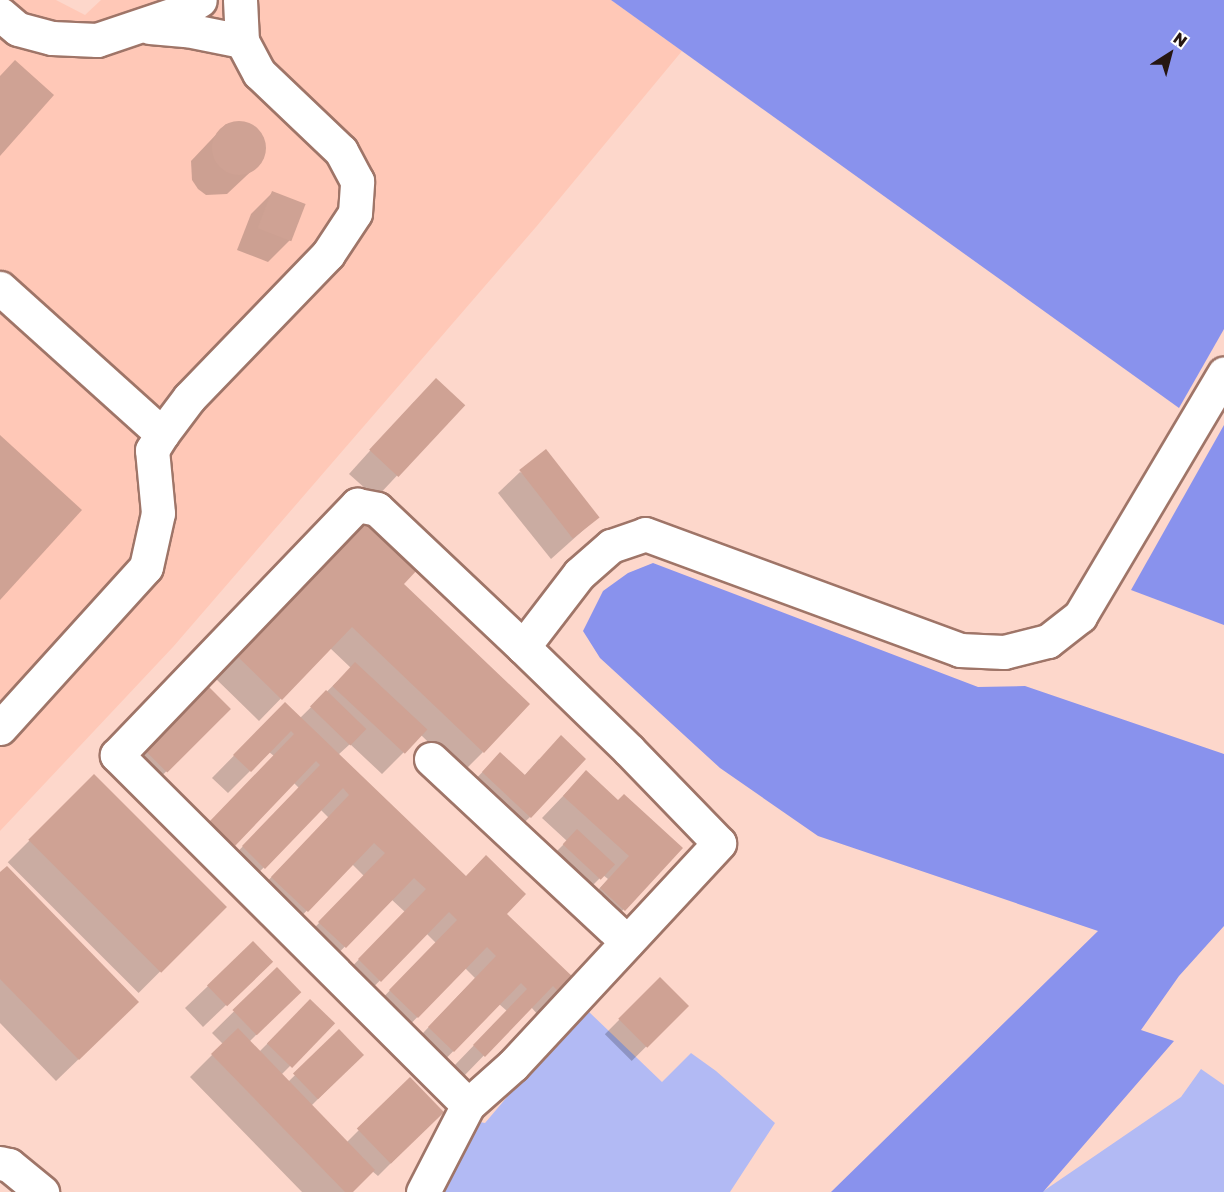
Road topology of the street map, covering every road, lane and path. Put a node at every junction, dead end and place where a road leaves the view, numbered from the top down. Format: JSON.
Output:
{"nodes":[{"id":1,"x":200,"y":0,"type":"edge"},
{"id":2,"x":240,"y":0,"type":"edge"},
{"id":3,"x":6,"y":25,"type":"edge"},
{"id":4,"x":142,"y":26,"type":"junction"},
{"id":5,"x":242,"y":41,"type":"junction"},
{"id":6,"x":0,"y":288,"type":"edge"},
{"id":7,"x":1224,"y":372,"type":"edge"},
{"id":8,"x":162,"y":434,"type":"junction"},
{"id":9,"x":523,"y":647,"type":"junction"},
{"id":10,"x":0,"y":728,"type":"edge"},
{"id":11,"x":431,"y":759,"type":"dead end"},
{"id":12,"x":627,"y":942,"type":"junction"},
{"id":13,"x":468,"y":1105,"type":"junction"},
{"id":14,"x":0,"y":1163,"type":"edge"},
{"id":15,"x":42,"y":1192,"type":"edge"},
{"id":16,"x":423,"y":1192,"type":"edge"}],
"edges":[{"from":1,"to":4,"type":"lane"},
{"from":2,"to":5,"type":"lane"},
{"from":3,"to":4,"type":"lane"},
{"from":4,"to":5,"type":"lane"},
{"from":5,"to":8,"type":"lane"},
{"from":6,"to":8,"type":"lane"},
{"from":7,"to":9,"type":"lane"},
{"from":8,"to":10,"type":"lane"},
{"from":9,"to":12,"type":"lane"},
{"from":9,"to":13,"type":"lane"},
{"from":11,"to":12,"type":"lane"},
{"from":12,"to":13,"type":"lane"},
{"from":13,"to":16,"type":"lane"},
{"from":14,"to":15,"type":"lane"}]}
